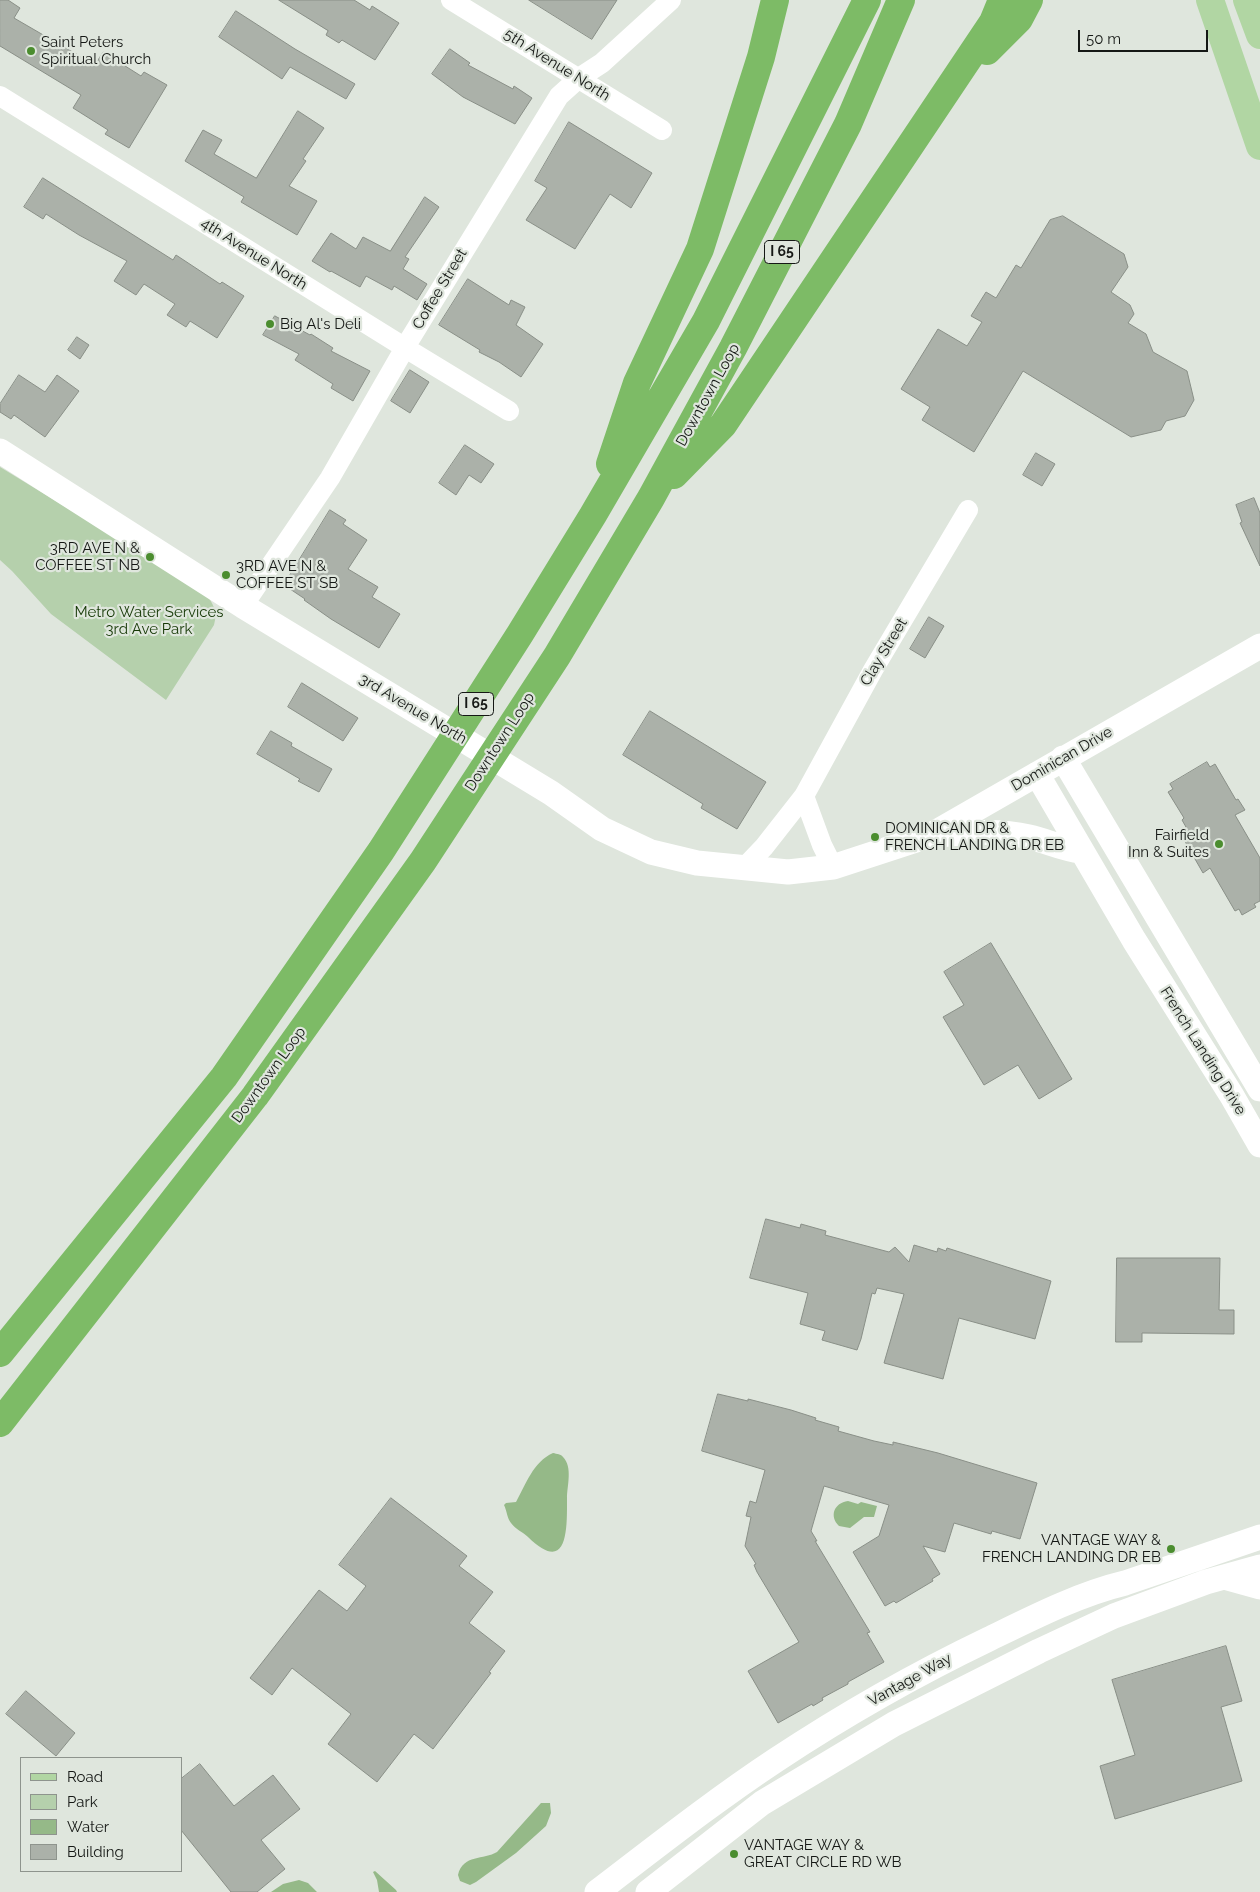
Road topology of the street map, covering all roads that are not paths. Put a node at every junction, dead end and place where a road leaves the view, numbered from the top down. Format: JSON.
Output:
{"nodes":[{"id":1,"x":451,"y":0,"type":"edge"},
{"id":2,"x":671,"y":0,"type":"edge"},
{"id":3,"x":775,"y":0,"type":"edge"},
{"id":4,"x":867,"y":0,"type":"edge"},
{"id":5,"x":901,"y":0,"type":"edge"},
{"id":6,"x":1002,"y":0,"type":"edge"},
{"id":7,"x":1029,"y":0,"type":"edge"},
{"id":8,"x":1210,"y":0,"type":"edge"},
{"id":9,"x":1247,"y":0,"type":"edge"},
{"id":10,"x":1260,"y":35,"type":"edge"},
{"id":11,"x":579,"y":78,"type":"junction"},
{"id":12,"x":945,"y":93,"type":"junction"},
{"id":13,"x":0,"y":96,"type":"edge"},
{"id":14,"x":662,"y":130,"type":"dead end"},
{"id":15,"x":1260,"y":146,"type":"edge"},
{"id":16,"x":405,"y":348,"type":"junction"},
{"id":17,"x":509,"y":411,"type":"dead end"},
{"id":18,"x":0,"y":451,"type":"edge"},
{"id":19,"x":651,"y":498,"type":"junction"},
{"id":20,"x":968,"y":510,"type":"dead end"},
{"id":21,"x":593,"y":515,"type":"junction"},
{"id":22,"x":243,"y":606,"type":"junction"},
{"id":23,"x":1260,"y":646,"type":"edge"},
{"id":24,"x":1063,"y":758,"type":"junction"},
{"id":25,"x":1037,"y":774,"type":"junction"},
{"id":26,"x":804,"y":796,"type":"junction"},
{"id":27,"x":931,"y":835,"type":"junction"},
{"id":28,"x":1081,"y":851,"type":"junction"},
{"id":29,"x":858,"y":860,"type":"joint"},
{"id":30,"x":833,"y":867,"type":"junction"},
{"id":31,"x":743,"y":869,"type":"junction"},
{"id":32,"x":1166,"y":932,"type":"junction"},
{"id":33,"x":1139,"y":950,"type":"junction"},
{"id":34,"x":1260,"y":1088,"type":"edge"},
{"id":35,"x":1260,"y":1145,"type":"edge"},
{"id":36,"x":0,"y":1353,"type":"edge"},
{"id":37,"x":0,"y":1423,"type":"edge"},
{"id":38,"x":1260,"y":1528,"type":"edge"},
{"id":39,"x":1250,"y":1540,"type":"edge"},
{"id":40,"x":1260,"y":1566,"type":"edge"},
{"id":41,"x":1224,"y":1577,"type":"junction"},
{"id":42,"x":1260,"y":1587,"type":"edge"},
{"id":43,"x":597,"y":1892,"type":"edge"},
{"id":44,"x":648,"y":1892,"type":"edge"}],
"edges":[{"from":1,"to":11,"type":"street","name":"5th Avenue North"},
{"from":2,"to":11,"type":"street","name":"Coffee Street"},
{"from":3,"to":21,"type":"highway"},
{"from":4,"to":21,"type":"highway","number":"I 65"},
{"from":5,"to":19,"type":"highway","name":"Downtown Loop","number":"I 65"},
{"from":6,"to":12,"type":"highway"},
{"from":7,"to":12,"type":"highway"},
{"from":8,"to":15,"type":"main road"},
{"from":9,"to":10,"type":"main road"},
{"from":11,"to":14,"type":"street","name":"5th Avenue North"},
{"from":11,"to":16,"type":"street","name":"Coffee Street"},
{"from":12,"to":19,"type":"highway"},
{"from":13,"to":16,"type":"street","name":"4th Avenue North"},
{"from":16,"to":17,"type":"street","name":"4th Avenue North"},
{"from":16,"to":22,"type":"street","name":"Coffee Street"},
{"from":18,"to":22,"type":"street","name":"3rd Avenue North"},
{"from":19,"to":37,"type":"highway","name":"Downtown Loop","number":"I 65"},
{"from":20,"to":26,"type":"street","name":"Clay Street"},
{"from":21,"to":36,"type":"highway","number":"I 65"},
{"from":22,"to":31,"type":"street","name":"3rd Avenue North"},
{"from":23,"to":24,"type":"street","name":"Dominican Drive"},
{"from":24,"to":25,"type":"street","name":"Dominican Drive"},
{"from":24,"to":32,"type":"street"},
{"from":25,"to":27,"type":"street","name":"Dominican Drive"},
{"from":25,"to":28,"type":"street"},
{"from":26,"to":30,"type":"street"},
{"from":26,"to":31,"type":"street","name":"Clay Street"},
{"from":27,"to":28,"type":"street"},
{"from":27,"to":29,"type":"street","name":"Dominican Drive"},
{"from":28,"to":33,"type":"street"},
{"from":29,"to":30,"type":"street","name":"3rd Avenue North"},
{"from":30,"to":31,"type":"street","name":"3rd Avenue North"},
{"from":32,"to":33,"type":"street"},
{"from":32,"to":34,"type":"street"},
{"from":33,"to":35,"type":"street","name":"French Landing Drive"},
{"from":38,"to":39,"type":"street","name":"Vantage Way"},
{"from":39,"to":43,"type":"street","name":"Vantage Way"},
{"from":40,"to":41,"type":"street","name":"Vantage Way"},
{"from":41,"to":42,"type":"street"},
{"from":41,"to":44,"type":"street","name":"Vantage Way"}]}
